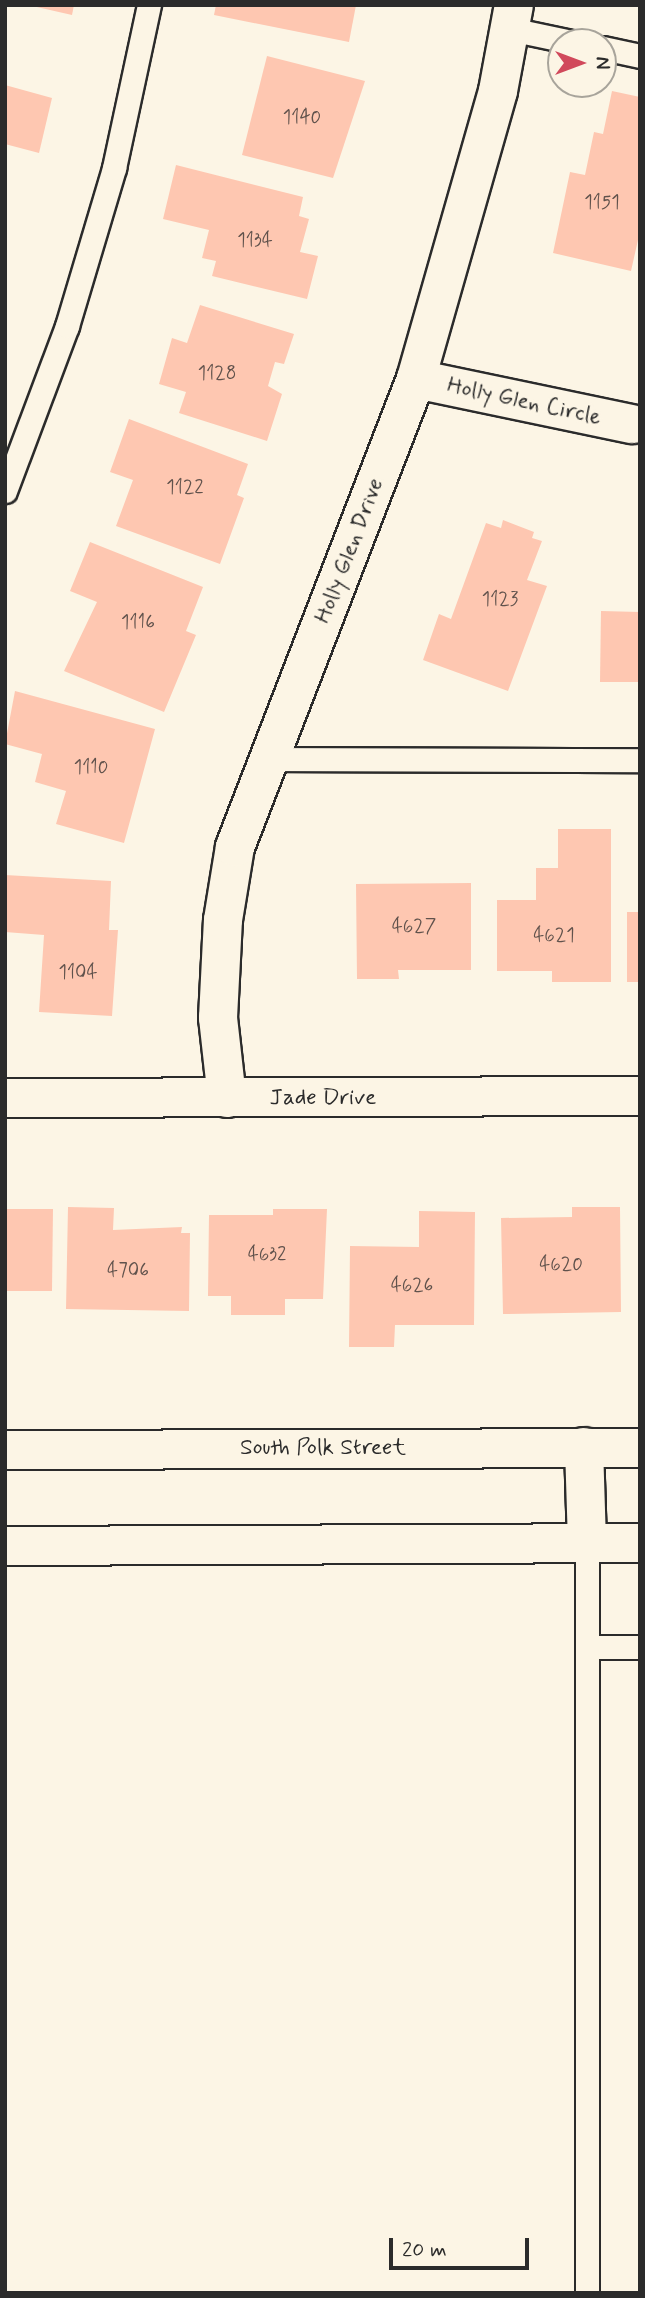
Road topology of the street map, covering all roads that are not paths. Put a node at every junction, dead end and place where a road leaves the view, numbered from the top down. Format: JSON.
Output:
{"nodes":[{"id":1,"x":149,"y":5,"type":"edge"},
{"id":2,"x":512,"y":17,"type":"edge"},
{"id":3,"x":547,"y":32,"type":"edge"},
{"id":4,"x":617,"y":51,"type":"edge"},
{"id":5,"x":640,"y":56,"type":"edge"},
{"id":6,"x":416,"y":379,"type":"junction"},
{"id":7,"x":632,"y":424,"type":"dead end"},
{"id":8,"x":5,"y":491,"type":"edge"},
{"id":9,"x":269,"y":759,"type":"junction"},
{"id":10,"x":640,"y":760,"type":"edge"},
{"id":11,"x":640,"y":1096,"type":"edge"},
{"id":12,"x":5,"y":1098,"type":"edge"},
{"id":13,"x":227,"y":1098,"type":"junction"},
{"id":14,"x":584,"y":1447,"type":"junction"},
{"id":15,"x":640,"y":1448,"type":"edge"},
{"id":16,"x":5,"y":1450,"type":"edge"},
{"id":17,"x":587,"y":1543,"type":"junction"},
{"id":18,"x":640,"y":1543,"type":"edge"},
{"id":19,"x":5,"y":1546,"type":"edge"},
{"id":20,"x":590,"y":1647,"type":"junction"},
{"id":21,"x":640,"y":1647,"type":"edge"},
{"id":22,"x":587,"y":2293,"type":"edge"}],
"edges":[{"from":1,"to":8,"type":"lane"},
{"from":2,"to":3,"type":"lane"},
{"from":2,"to":6,"type":"street","name":"Holly Glen Drive"},
{"from":4,"to":5,"type":"lane"},
{"from":6,"to":7,"type":"street","name":"Holly Glen Circle"},
{"from":6,"to":9,"type":"street","name":"Holly Glen Drive"},
{"from":9,"to":10,"type":"lane"},
{"from":9,"to":13,"type":"street","name":"Holly Glen Drive"},
{"from":11,"to":13,"type":"street","name":"Jade Drive"},
{"from":12,"to":13,"type":"street","name":"Jade Drive"},
{"from":14,"to":15,"type":"street","name":"South Polk Street"},
{"from":14,"to":16,"type":"street","name":"South Polk Street"},
{"from":14,"to":17,"type":"street"},
{"from":17,"to":18,"type":"street"},
{"from":17,"to":19,"type":"street"},
{"from":17,"to":20,"type":"lane"},
{"from":20,"to":21,"type":"lane"},
{"from":20,"to":22,"type":"lane"}]}
